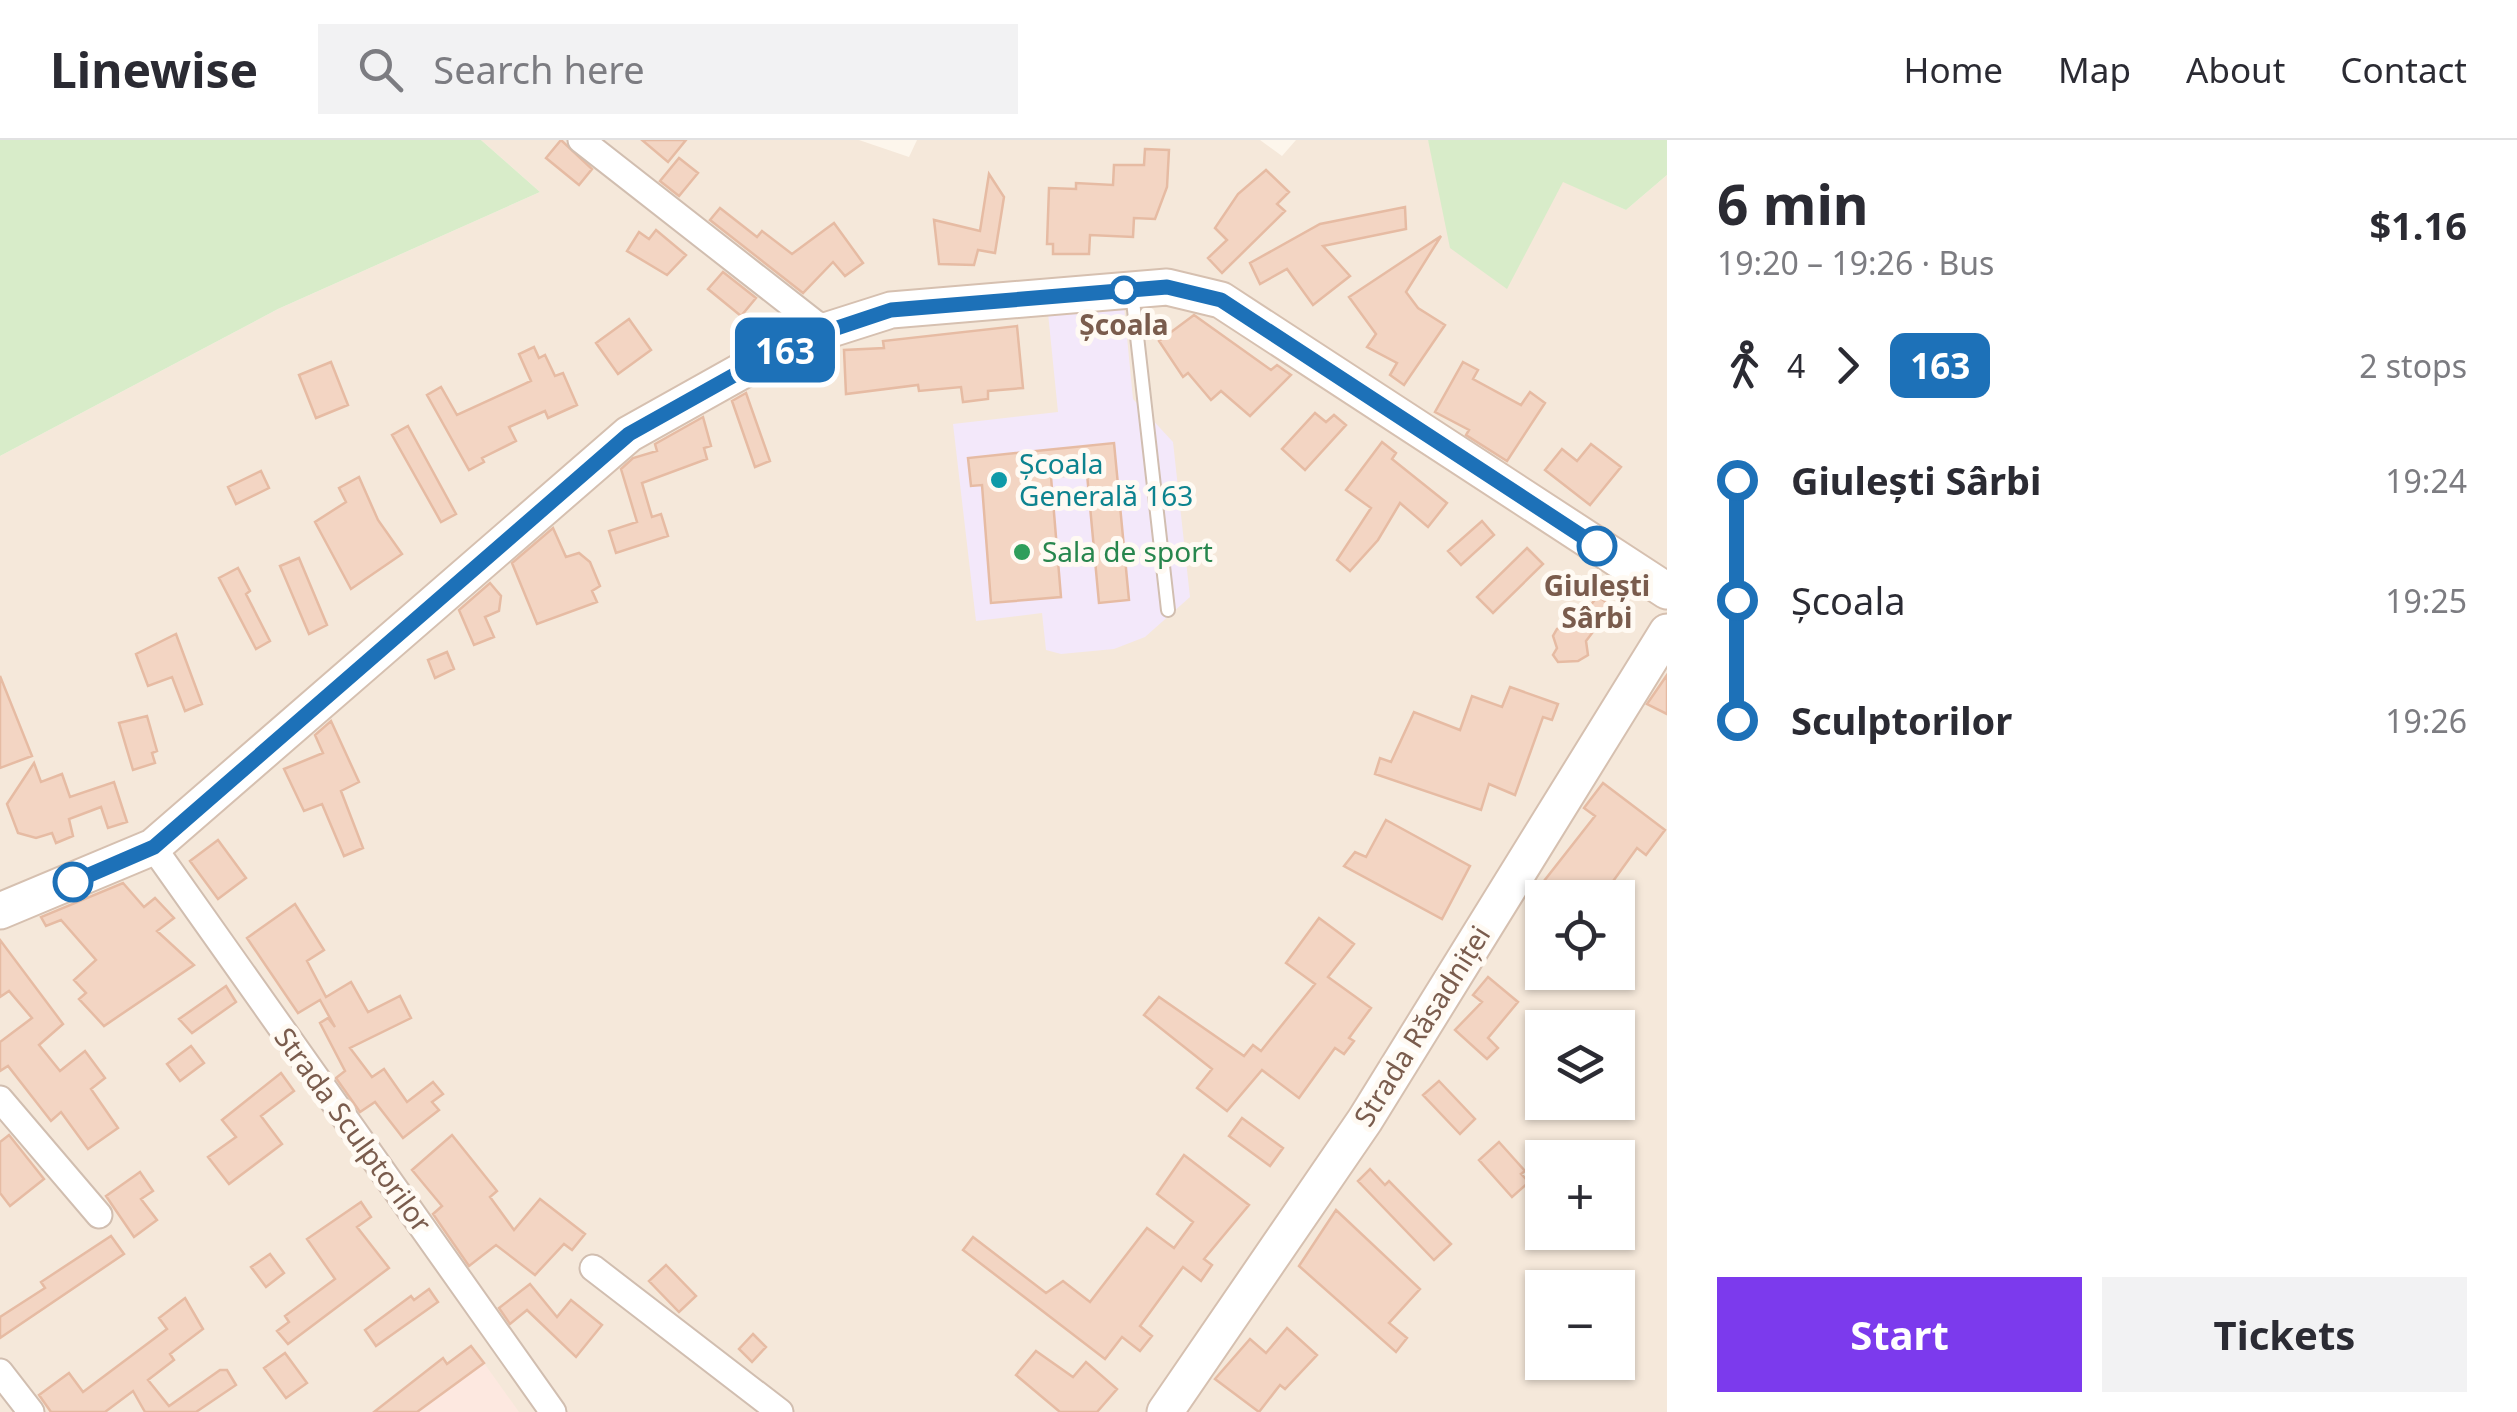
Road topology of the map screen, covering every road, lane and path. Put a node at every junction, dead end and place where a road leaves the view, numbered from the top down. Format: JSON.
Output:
{"nodes":[{"id":1,"x":582,"y":140,"type":"edge"},
{"id":2,"x":1132,"y":289,"type":"junction"},
{"id":3,"x":825,"y":332,"type":"junction"},
{"id":4,"x":1667,"y":591,"type":"edge"},
{"id":5,"x":1168,"y":610,"type":"dead end"},
{"id":6,"x":1667,"y":632,"type":"edge"},
{"id":7,"x":154,"y":847,"type":"junction"},
{"id":8,"x":3,"y":900,"type":"edge"},
{"id":9,"x":0,"y":1099,"type":"edge"},
{"id":10,"x":100,"y":1215,"type":"dead end"},
{"id":11,"x":593,"y":1268,"type":"dead end"},
{"id":12,"x":0,"y":1372,"type":"edge"},
{"id":13,"x":31,"y":1412,"type":"edge"},
{"id":14,"x":554,"y":1412,"type":"edge"},
{"id":15,"x":780,"y":1412,"type":"edge"},
{"id":16,"x":1165,"y":1412,"type":"edge"}],
"edges":[{"from":1,"to":3,"type":"street"},
{"from":2,"to":3,"type":"main road"},
{"from":2,"to":4,"type":"main road"},
{"from":2,"to":5,"type":"lane"},
{"from":3,"to":7,"type":"main road"},
{"from":6,"to":16,"type":"main road","name":"Strada Răsadniței"},
{"from":7,"to":8,"type":"main road"},
{"from":7,"to":14,"type":"street","name":"Strada Sculptorilor"},
{"from":9,"to":10,"type":"street"},
{"from":11,"to":15,"type":"street"},
{"from":12,"to":13,"type":"street"}]}
